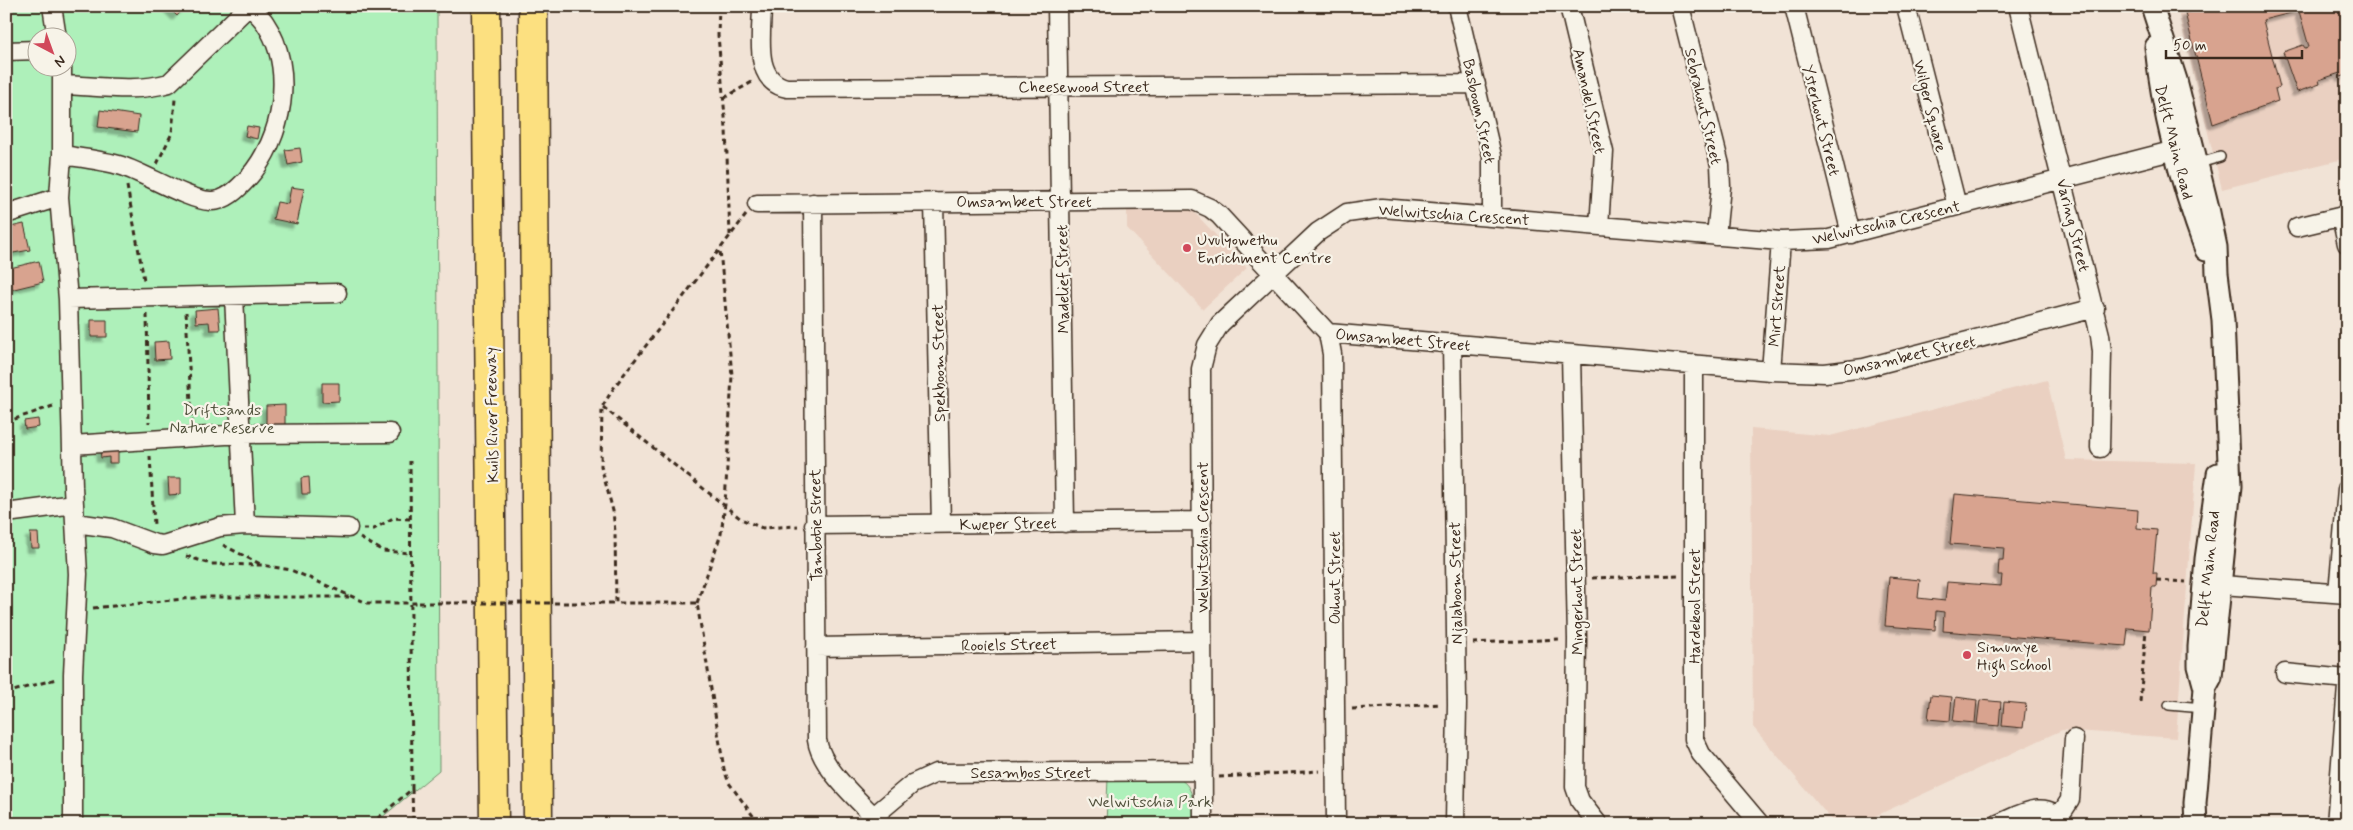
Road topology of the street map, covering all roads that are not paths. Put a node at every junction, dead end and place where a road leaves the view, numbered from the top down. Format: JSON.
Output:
{"nodes":[{"id":1,"x":52,"y":6,"type":"edge"},
{"id":2,"x":250,"y":6,"type":"edge"},
{"id":3,"x":486,"y":6,"type":"edge"},
{"id":4,"x":533,"y":6,"type":"edge"},
{"id":5,"x":762,"y":6,"type":"edge"},
{"id":6,"x":1057,"y":6,"type":"edge"},
{"id":7,"x":1457,"y":6,"type":"edge"},
{"id":8,"x":1569,"y":6,"type":"edge"},
{"id":9,"x":1680,"y":6,"type":"edge"},
{"id":10,"x":1794,"y":6,"type":"edge"},
{"id":11,"x":1906,"y":6,"type":"edge"},
{"id":12,"x":2018,"y":6,"type":"edge"},
{"id":13,"x":2152,"y":7,"type":"edge"},
{"id":14,"x":55,"y":28,"type":"edge"},
{"id":15,"x":28,"y":50,"type":"edge"},
{"id":16,"x":6,"y":51,"type":"edge"},
{"id":17,"x":63,"y":78,"type":"edge"},
{"id":18,"x":78,"y":78,"type":"edge"},
{"id":19,"x":1476,"y":84,"type":"junction"},
{"id":20,"x":1059,"y":87,"type":"junction"},
{"id":21,"x":62,"y":154,"type":"junction"},
{"id":22,"x":2186,"y":157,"type":"junction"},
{"id":23,"x":2220,"y":157,"type":"dead end"},
{"id":24,"x":2062,"y":179,"type":"junction"},
{"id":25,"x":60,"y":198,"type":"junction"},
{"id":26,"x":1060,"y":201,"type":"junction"},
{"id":27,"x":934,"y":202,"type":"junction"},
{"id":28,"x":812,"y":203,"type":"junction"},
{"id":29,"x":757,"y":204,"type":"road end"},
{"id":30,"x":1957,"y":206,"type":"junction"},
{"id":31,"x":6,"y":214,"type":"edge"},
{"id":32,"x":2344,"y":216,"type":"edge"},
{"id":33,"x":1492,"y":217,"type":"junction"},
{"id":34,"x":1599,"y":226,"type":"junction"},
{"id":35,"x":2297,"y":227,"type":"dead end"},
{"id":36,"x":1851,"y":234,"type":"junction"},
{"id":37,"x":1716,"y":236,"type":"junction"},
{"id":38,"x":1781,"y":241,"type":"junction"},
{"id":39,"x":2347,"y":244,"type":"edge"},
{"id":40,"x":1272,"y":275,"type":"junction"},
{"id":41,"x":337,"y":293,"type":"dead end"},
{"id":42,"x":234,"y":296,"type":"junction"},
{"id":43,"x":68,"y":299,"type":"junction"},
{"id":44,"x":2095,"y":308,"type":"junction"},
{"id":45,"x":1328,"y":333,"type":"junction"},
{"id":46,"x":1452,"y":343,"type":"junction"},
{"id":47,"x":1571,"y":354,"type":"junction"},
{"id":48,"x":1694,"y":364,"type":"junction"},
{"id":49,"x":1771,"y":371,"type":"junction"},
{"id":50,"x":390,"y":433,"type":"dead end"},
{"id":51,"x":240,"y":434,"type":"junction"},
{"id":52,"x":72,"y":445,"type":"junction"},
{"id":53,"x":2100,"y":448,"type":"dead end"},
{"id":54,"x":2347,"y":489,"type":"edge"},
{"id":55,"x":74,"y":504,"type":"junction"},
{"id":56,"x":6,"y":513,"type":"edge"},
{"id":57,"x":1202,"y":522,"type":"junction"},
{"id":58,"x":75,"y":523,"type":"junction"},
{"id":59,"x":1065,"y":523,"type":"junction"},
{"id":60,"x":941,"y":524,"type":"junction"},
{"id":61,"x":245,"y":525,"type":"junction"},
{"id":62,"x":814,"y":526,"type":"junction"},
{"id":63,"x":348,"y":528,"type":"road end"},
{"id":64,"x":2213,"y":584,"type":"junction"},
{"id":65,"x":2342,"y":594,"type":"edge"},
{"id":66,"x":1202,"y":641,"type":"junction"},
{"id":67,"x":816,"y":647,"type":"junction"},
{"id":68,"x":2286,"y":672,"type":"dead end"},
{"id":69,"x":2347,"y":679,"type":"edge"},
{"id":70,"x":2347,"y":687,"type":"edge"},
{"id":71,"x":2204,"y":698,"type":"junction"},
{"id":72,"x":2169,"y":704,"type":"dead end"},
{"id":73,"x":2074,"y":739,"type":"dead end"},
{"id":74,"x":1203,"y":774,"type":"junction"},
{"id":75,"x":2195,"y":803,"type":"junction"},
{"id":76,"x":2059,"y":817,"type":"edge"},
{"id":77,"x":877,"y":820,"type":"edge"},
{"id":78,"x":73,"y":824,"type":"edge"},
{"id":79,"x":494,"y":824,"type":"edge"},
{"id":80,"x":538,"y":824,"type":"edge"},
{"id":81,"x":1203,"y":824,"type":"edge"},
{"id":82,"x":1336,"y":824,"type":"edge"},
{"id":83,"x":1456,"y":824,"type":"edge"},
{"id":84,"x":1598,"y":824,"type":"edge"},
{"id":85,"x":1760,"y":824,"type":"edge"},
{"id":86,"x":1998,"y":824,"type":"edge"},
{"id":87,"x":2191,"y":824,"type":"edge"},
{"id":88,"x":2196,"y":824,"type":"edge"},
{"id":89,"x":2336,"y":824,"type":"edge"}],
"edges":[{"from":1,"to":14,"type":"street"},
{"from":2,"to":18,"type":"street"},
{"from":2,"to":21,"type":"street"},
{"from":3,"to":79,"type":"highway","name":"Kuils River Freeway"},
{"from":4,"to":80,"type":"highway"},
{"from":5,"to":20,"type":"street","name":"Cheesewood Street"},
{"from":6,"to":20,"type":"street","name":"Madelief Street"},
{"from":7,"to":19,"type":"street","name":"Basboom Street"},
{"from":8,"to":34,"type":"street","name":"Amandel Street"},
{"from":9,"to":37,"type":"street","name":"Sebrahout Street"},
{"from":10,"to":36,"type":"street","name":"Ysterhout Street"},
{"from":11,"to":30,"type":"street","name":"Wilger Square"},
{"from":12,"to":24,"type":"street","name":"Varing Street"},
{"from":13,"to":22,"type":"street","name":"Delft Main Road"},
{"from":15,"to":16,"type":"street"},
{"from":17,"to":21,"type":"street"},
{"from":19,"to":20,"type":"street","name":"Cheesewood Street"},
{"from":19,"to":33,"type":"street","name":"Basboom Street"},
{"from":20,"to":26,"type":"street","name":"Madelief Street"},
{"from":21,"to":25,"type":"street"},
{"from":22,"to":23,"type":"lane"},
{"from":22,"to":24,"type":"street","name":"Welwitschia Crescent"},
{"from":22,"to":64,"type":"street","name":"Delft Main Road"},
{"from":24,"to":30,"type":"street","name":"Welwitschia Crescent"},
{"from":24,"to":44,"type":"street","name":"Varing Street"},
{"from":25,"to":31,"type":"street"},
{"from":25,"to":43,"type":"street"},
{"from":26,"to":27,"type":"street","name":"Omsambeet Street"},
{"from":26,"to":40,"type":"street","name":"Omsambeet Street"},
{"from":26,"to":59,"type":"street","name":"Madelief Street"},
{"from":27,"to":28,"type":"street","name":"Omsambeet Street"},
{"from":27,"to":60,"type":"street","name":"Spekboom Street"},
{"from":28,"to":29,"type":"street","name":"Omsambeet Street"},
{"from":28,"to":62,"type":"street","name":"Tambotie Street"},
{"from":30,"to":36,"type":"street","name":"Welwitschia Crescent"},
{"from":32,"to":35,"type":"street"},
{"from":32,"to":39,"type":"street"},
{"from":33,"to":34,"type":"street","name":"Welwitschia Crescent"},
{"from":33,"to":40,"type":"street","name":"Welwitschia Crescent"},
{"from":34,"to":37,"type":"street","name":"Welwitschia Crescent"},
{"from":36,"to":38,"type":"street","name":"Welwitschia Crescent"},
{"from":37,"to":38,"type":"street","name":"Welwitschia Crescent"},
{"from":38,"to":49,"type":"street","name":"Mirt Street"},
{"from":40,"to":45,"type":"street","name":"Omsambeet Street"},
{"from":40,"to":57,"type":"street","name":"Welwitschia Crescent"},
{"from":41,"to":42,"type":"street"},
{"from":42,"to":43,"type":"street"},
{"from":42,"to":51,"type":"street"},
{"from":43,"to":52,"type":"street"},
{"from":44,"to":49,"type":"street","name":"Omsambeet Street"},
{"from":44,"to":53,"type":"street","name":"Varing Street"},
{"from":45,"to":46,"type":"street","name":"Omsambeet Street"},
{"from":45,"to":82,"type":"street","name":"Ouhout Street"},
{"from":46,"to":47,"type":"street","name":"Omsambeet Street"},
{"from":46,"to":83,"type":"street","name":"Njalaboom Street"},
{"from":47,"to":48,"type":"street","name":"Omsambeet Street"},
{"from":47,"to":84,"type":"street","name":"Mingerhout Street"},
{"from":48,"to":49,"type":"street","name":"Omsambeet Street"},
{"from":48,"to":85,"type":"street","name":"Hardekool Street"},
{"from":50,"to":51,"type":"street"},
{"from":51,"to":52,"type":"street"},
{"from":51,"to":61,"type":"street"},
{"from":52,"to":55,"type":"street"},
{"from":54,"to":65,"type":"street"},
{"from":55,"to":56,"type":"street"},
{"from":55,"to":58,"type":"street"},
{"from":57,"to":59,"type":"street","name":"Kweper Street"},
{"from":57,"to":66,"type":"street","name":"Welwitschia Crescent"},
{"from":58,"to":61,"type":"street"},
{"from":58,"to":78,"type":"street"},
{"from":59,"to":60,"type":"street","name":"Kweper Street"},
{"from":60,"to":62,"type":"street","name":"Kweper Street"},
{"from":61,"to":63,"type":"street"},
{"from":62,"to":67,"type":"street","name":"Tambotie Street"},
{"from":64,"to":65,"type":"street"},
{"from":64,"to":71,"type":"street","name":"Delft Main Road"},
{"from":66,"to":67,"type":"street","name":"Rooiels Street"},
{"from":66,"to":74,"type":"street","name":"Welwitschia Crescent"},
{"from":67,"to":77,"type":"street","name":"Tambotie Street"},
{"from":68,"to":69,"type":"street"},
{"from":70,"to":89,"type":"street"},
{"from":71,"to":72,"type":"lane"},
{"from":71,"to":75,"type":"street","name":"Delft Main Road"},
{"from":73,"to":76,"type":"street"},
{"from":74,"to":77,"type":"street","name":"Sesambos Street"},
{"from":74,"to":81,"type":"street","name":"Welwitschia Crescent"},
{"from":75,"to":87,"type":"street","name":"Delft Main Road"},
{"from":75,"to":88,"type":"street","name":"Delft Main Road"},
{"from":76,"to":86,"type":"street"}]}
